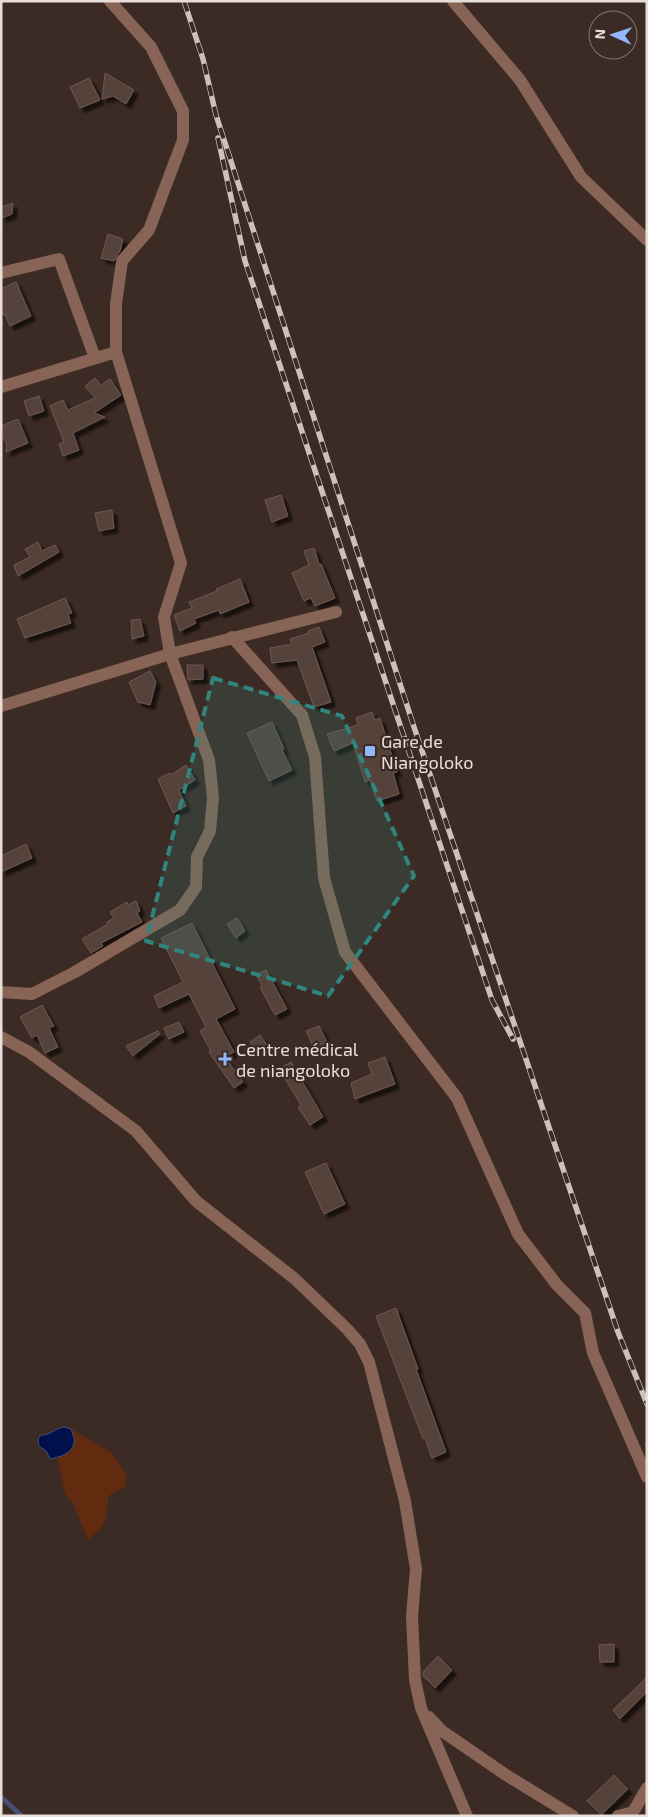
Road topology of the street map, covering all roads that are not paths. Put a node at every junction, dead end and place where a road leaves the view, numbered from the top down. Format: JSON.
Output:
{"nodes":[{"id":1,"x":110,"y":1,"type":"edge"},
{"id":2,"x":453,"y":1,"type":"edge"},
{"id":3,"x":647,"y":240,"type":"edge"},
{"id":4,"x":1,"y":273,"type":"edge"},
{"id":5,"x":116,"y":352,"type":"junction"},
{"id":6,"x":95,"y":358,"type":"junction"},
{"id":7,"x":1,"y":387,"type":"edge"},
{"id":8,"x":336,"y":612,"type":"dead end"},
{"id":9,"x":232,"y":637,"type":"junction"},
{"id":10,"x":170,"y":654,"type":"junction"},
{"id":11,"x":1,"y":706,"type":"edge"},
{"id":12,"x":1,"y":992,"type":"edge"},
{"id":13,"x":1,"y":1037,"type":"edge"},
{"id":14,"x":647,"y":1477,"type":"edge"},
{"id":15,"x":421,"y":1708,"type":"junction"},
{"id":16,"x":647,"y":1788,"type":"edge"},
{"id":17,"x":467,"y":1816,"type":"edge"},
{"id":18,"x":573,"y":1816,"type":"edge"},
{"id":19,"x":618,"y":1816,"type":"edge"}],
"edges":[{"from":1,"to":5,"type":"street"},
{"from":2,"to":3,"type":"street"},
{"from":4,"to":6,"type":"street"},
{"from":5,"to":6,"type":"street"},
{"from":5,"to":10,"type":"street"},
{"from":6,"to":7,"type":"street"},
{"from":8,"to":9,"type":"street"},
{"from":9,"to":10,"type":"street"},
{"from":9,"to":14,"type":"street"},
{"from":10,"to":11,"type":"street"},
{"from":10,"to":12,"type":"street"},
{"from":13,"to":15,"type":"street"},
{"from":15,"to":17,"type":"street"},
{"from":15,"to":18,"type":"street"},
{"from":16,"to":19,"type":"street"}]}
